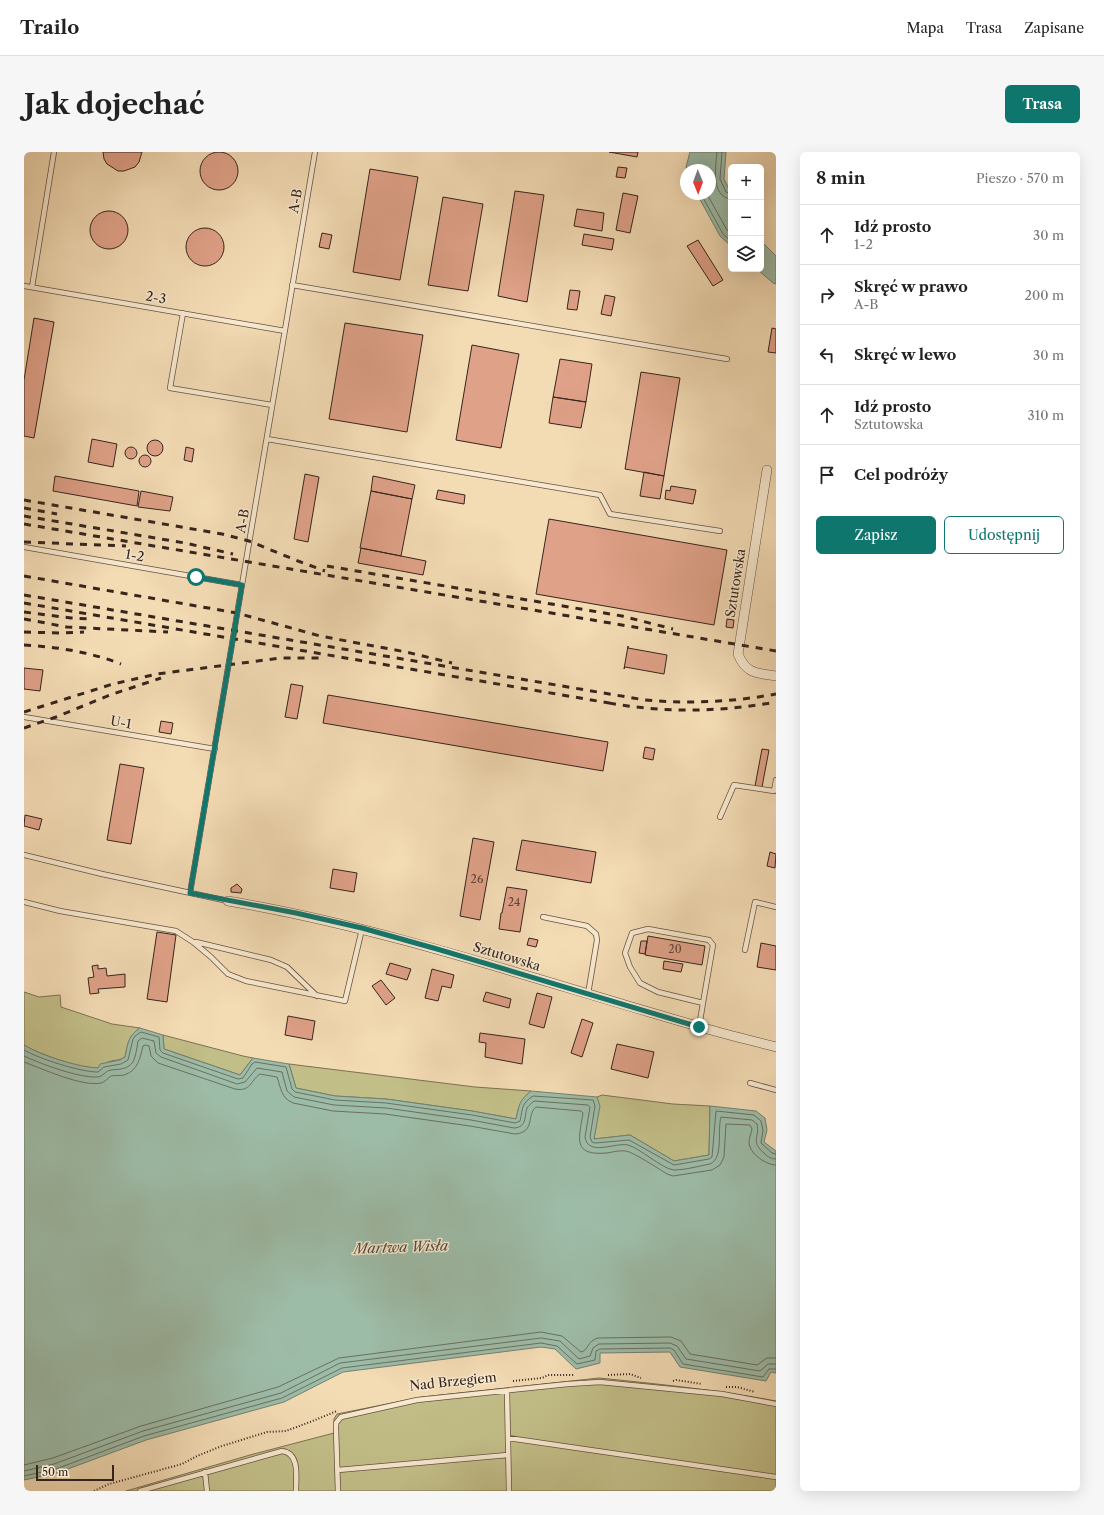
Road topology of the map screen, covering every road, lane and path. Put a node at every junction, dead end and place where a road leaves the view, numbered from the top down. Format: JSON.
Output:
{"nodes":[{"id":1,"x":54,"y":152,"type":"edge"},
{"id":2,"x":315,"y":152,"type":"edge"},
{"id":3,"x":292,"y":285,"type":"junction"},
{"id":4,"x":24,"y":286,"type":"edge"},
{"id":5,"x":32,"y":287,"type":"junction"},
{"id":6,"x":183,"y":313,"type":"junction"},
{"id":7,"x":285,"y":331,"type":"junction"},
{"id":8,"x":727,"y":359,"type":"dead end"},
{"id":9,"x":272,"y":405,"type":"junction"},
{"id":10,"x":266,"y":438,"type":"junction"},
{"id":11,"x":766,"y":470,"type":"dead end"},
{"id":12,"x":720,"y":531,"type":"dead end"},
{"id":13,"x":24,"y":547,"type":"edge"},
{"id":14,"x":242,"y":585,"type":"junction"},
{"id":15,"x":776,"y":676,"type":"edge"},
{"id":16,"x":24,"y":717,"type":"edge"},
{"id":17,"x":215,"y":749,"type":"junction"},
{"id":18,"x":776,"y":780,"type":"edge"},
{"id":19,"x":720,"y":817,"type":"dead end"},
{"id":20,"x":24,"y":855,"type":"edge"},
{"id":21,"x":190,"y":893,"type":"junction"},
{"id":22,"x":228,"y":901,"type":"joint"},
{"id":23,"x":24,"y":902,"type":"edge"},
{"id":24,"x":776,"y":907,"type":"edge"},
{"id":25,"x":543,"y":917,"type":"dead end"},
{"id":26,"x":362,"y":928,"type":"junction"},
{"id":27,"x":193,"y":942,"type":"junction"},
{"id":28,"x":745,"y":950,"type":"dead end"},
{"id":29,"x":588,"y":994,"type":"junction"},
{"id":30,"x":317,"y":996,"type":"junction"},
{"id":31,"x":703,"y":1003,"type":"junction"},
{"id":32,"x":699,"y":1027,"type":"junction"},
{"id":33,"x":776,"y":1047,"type":"edge"},
{"id":34,"x":750,"y":1083,"type":"dead end"},
{"id":35,"x":776,"y":1090,"type":"edge"},
{"id":36,"x":581,"y":1375,"type":"dead end"},
{"id":37,"x":602,"y":1375,"type":"dead end"},
{"id":38,"x":646,"y":1380,"type":"dead end"},
{"id":39,"x":510,"y":1382,"type":"dead end"},
{"id":40,"x":668,"y":1382,"type":"dead end"},
{"id":41,"x":706,"y":1385,"type":"dead end"},
{"id":42,"x":720,"y":1386,"type":"dead end"},
{"id":43,"x":507,"y":1391,"type":"junction"},
{"id":44,"x":760,"y":1394,"type":"dead end"},
{"id":45,"x":776,"y":1404,"type":"edge"},
{"id":46,"x":339,"y":1410,"type":"dead end"},
{"id":47,"x":508,"y":1438,"type":"junction"},
{"id":48,"x":508,"y":1455,"type":"junction"},
{"id":49,"x":338,"y":1470,"type":"junction"},
{"id":50,"x":205,"y":1472,"type":"junction"},
{"id":51,"x":776,"y":1477,"type":"edge"},
{"id":52,"x":94,"y":1491,"type":"edge"},
{"id":53,"x":140,"y":1491,"type":"edge"},
{"id":54,"x":207,"y":1491,"type":"edge"},
{"id":55,"x":296,"y":1491,"type":"edge"},
{"id":56,"x":338,"y":1491,"type":"edge"},
{"id":57,"x":509,"y":1491,"type":"edge"}],
"edges":[{"from":1,"to":5,"type":"lane"},
{"from":2,"to":3,"type":"lane","name":"A-B"},
{"from":3,"to":7,"type":"lane","name":"A-B"},
{"from":3,"to":8,"type":"lane"},
{"from":4,"to":5,"type":"lane","name":"2-3"},
{"from":5,"to":6,"type":"lane","name":"2-3"},
{"from":6,"to":7,"type":"lane","name":"2-3"},
{"from":6,"to":9,"type":"lane"},
{"from":7,"to":9,"type":"lane","name":"A-B"},
{"from":9,"to":10,"type":"lane","name":"A-B"},
{"from":10,"to":12,"type":"lane"},
{"from":10,"to":14,"type":"lane","name":"A-B"},
{"from":11,"to":15,"type":"street","name":"Sztutowska"},
{"from":13,"to":14,"type":"lane","name":"1-2"},
{"from":14,"to":17,"type":"lane","name":"A-B"},
{"from":16,"to":17,"type":"lane","name":"U-1"},
{"from":17,"to":21,"type":"lane","name":"A-B"},
{"from":18,"to":19,"type":"lane"},
{"from":20,"to":21,"type":"lane"},
{"from":21,"to":22,"type":"lane"},
{"from":22,"to":26,"type":"street","name":"Sztutowska"},
{"from":23,"to":27,"type":"lane"},
{"from":24,"to":28,"type":"lane"},
{"from":25,"to":29,"type":"lane"},
{"from":26,"to":29,"type":"street","name":"Sztutowska"},
{"from":26,"to":30,"type":"lane"},
{"from":27,"to":30,"type":"lane"},
{"from":27,"to":30,"type":"lane"},
{"from":29,"to":32,"type":"street","name":"Sztutowska"},
{"from":31,"to":31,"type":"lane"},
{"from":31,"to":32,"type":"lane"},
{"from":32,"to":33,"type":"street","name":"Sztutowska"},
{"from":34,"to":35,"type":"lane"},
{"from":36,"to":39,"type":"path","name":"Nad Brzegiem"},
{"from":37,"to":38,"type":"path"},
{"from":40,"to":41,"type":"path"},
{"from":42,"to":44,"type":"path"},
{"from":43,"to":45,"type":"lane"},
{"from":43,"to":47,"type":"lane"},
{"from":43,"to":49,"type":"lane"},
{"from":46,"to":52,"type":"path"},
{"from":47,"to":48,"type":"lane"},
{"from":47,"to":51,"type":"lane"},
{"from":48,"to":49,"type":"lane"},
{"from":48,"to":57,"type":"lane"},
{"from":49,"to":56,"type":"lane"},
{"from":50,"to":53,"type":"lane"},
{"from":50,"to":54,"type":"lane"},
{"from":50,"to":55,"type":"lane"}]}
